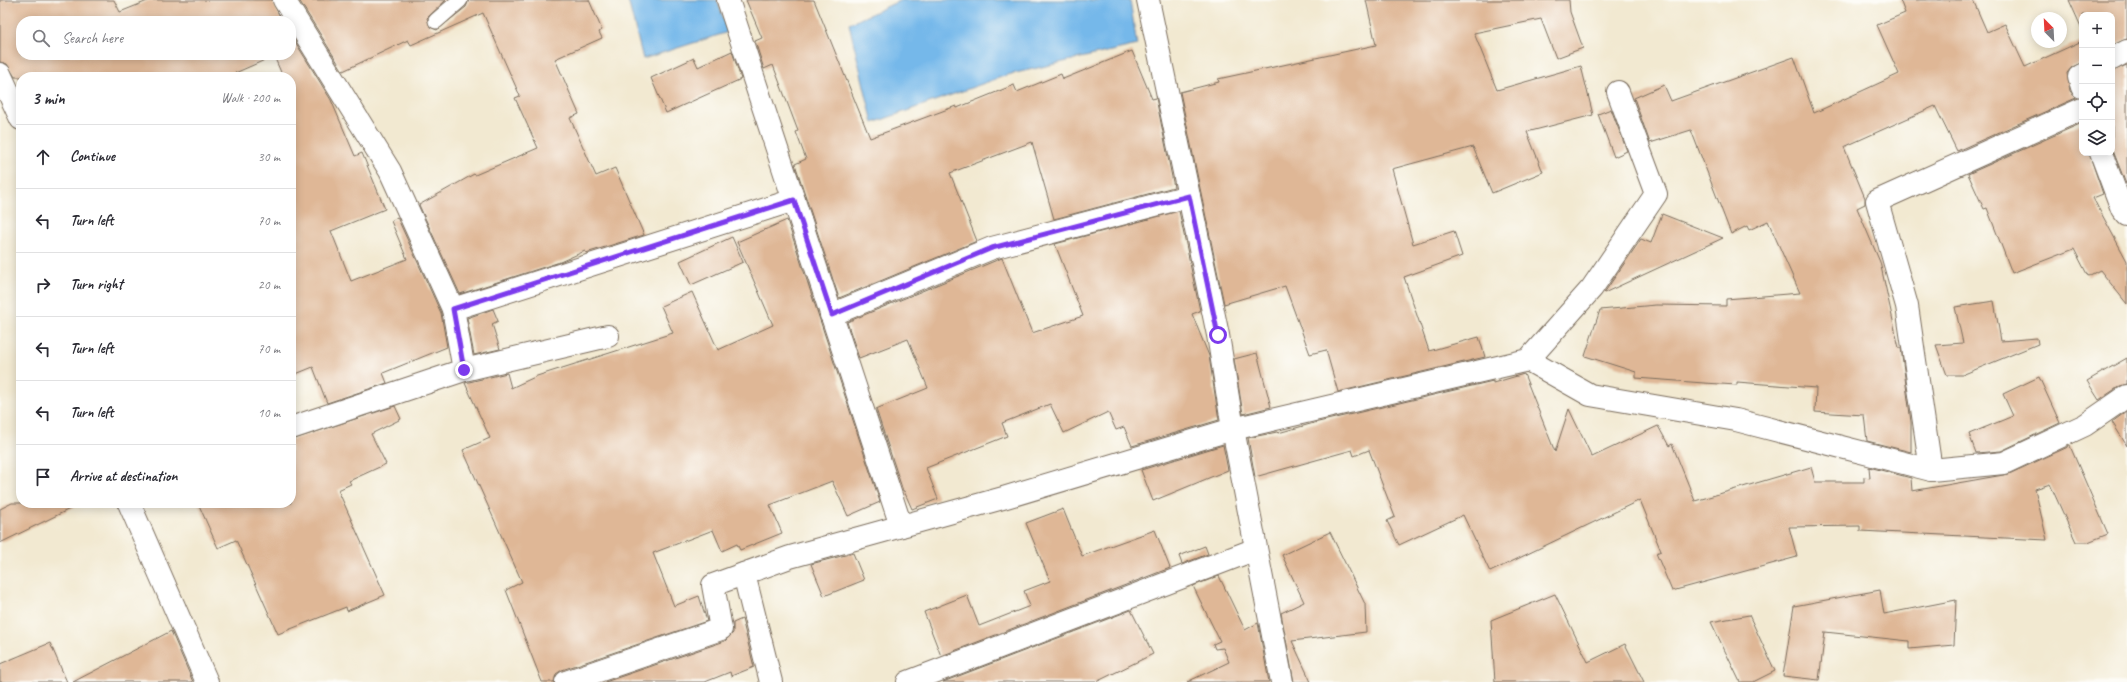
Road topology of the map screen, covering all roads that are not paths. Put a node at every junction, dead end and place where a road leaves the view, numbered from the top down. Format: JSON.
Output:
{"nodes":[{"id":1,"x":284,"y":0,"type":"edge"},
{"id":2,"x":460,"y":0,"type":"edge"},
{"id":3,"x":728,"y":0,"type":"edge"},
{"id":4,"x":1148,"y":0,"type":"edge"},
{"id":5,"x":294,"y":16,"type":"edge"},
{"id":6,"x":296,"y":19,"type":"edge"},
{"id":7,"x":436,"y":22,"type":"dead end"},
{"id":8,"x":2127,"y":51,"type":"edge"},
{"id":9,"x":2115,"y":57,"type":"edge"},
{"id":10,"x":0,"y":74,"type":"edge"},
{"id":11,"x":1618,"y":92,"type":"dead end"},
{"id":12,"x":16,"y":108,"type":"edge"},
{"id":13,"x":2079,"y":109,"type":"edge"},
{"id":14,"x":2101,"y":156,"type":"edge"},
{"id":15,"x":1189,"y":196,"type":"junction"},
{"id":16,"x":794,"y":200,"type":"junction"},
{"id":17,"x":2127,"y":215,"type":"edge"},
{"id":18,"x":453,"y":309,"type":"junction"},
{"id":19,"x":832,"y":315,"type":"junction"},
{"id":20,"x":608,"y":336,"type":"dead end"},
{"id":21,"x":1528,"y":360,"type":"junction"},
{"id":22,"x":464,"y":370,"type":"junction"},
{"id":23,"x":2127,"y":396,"type":"edge"},
{"id":24,"x":296,"y":426,"type":"edge"},
{"id":25,"x":1233,"y":429,"type":"junction"},
{"id":26,"x":1930,"y":470,"type":"junction"},
{"id":27,"x":131,"y":508,"type":"edge"},
{"id":28,"x":901,"y":526,"type":"junction"},
{"id":29,"x":1256,"y":549,"type":"junction"},
{"id":30,"x":744,"y":574,"type":"junction"},
{"id":31,"x":207,"y":682,"type":"edge"},
{"id":32,"x":566,"y":682,"type":"edge"},
{"id":33,"x":771,"y":682,"type":"edge"},
{"id":34,"x":908,"y":682,"type":"edge"},
{"id":35,"x":1282,"y":682,"type":"edge"}],
"edges":[{"from":1,"to":5,"type":"street"},
{"from":2,"to":7,"type":"lane"},
{"from":3,"to":16,"type":"street"},
{"from":4,"to":15,"type":"street"},
{"from":6,"to":18,"type":"street"},
{"from":8,"to":9,"type":"street"},
{"from":10,"to":12,"type":"street"},
{"from":11,"to":21,"type":"street"},
{"from":13,"to":26,"type":"street"},
{"from":14,"to":17,"type":"street"},
{"from":15,"to":19,"type":"street"},
{"from":15,"to":25,"type":"street"},
{"from":16,"to":18,"type":"street"},
{"from":16,"to":19,"type":"street"},
{"from":18,"to":22,"type":"street"},
{"from":19,"to":28,"type":"street"},
{"from":20,"to":22,"type":"street"},
{"from":21,"to":25,"type":"street"},
{"from":21,"to":26,"type":"street"},
{"from":22,"to":24,"type":"street"},
{"from":23,"to":26,"type":"street"},
{"from":25,"to":28,"type":"street"},
{"from":25,"to":29,"type":"street"},
{"from":27,"to":31,"type":"street"},
{"from":28,"to":30,"type":"street"},
{"from":29,"to":34,"type":"street"},
{"from":29,"to":35,"type":"street"},
{"from":30,"to":32,"type":"street"},
{"from":30,"to":33,"type":"street"}]}
